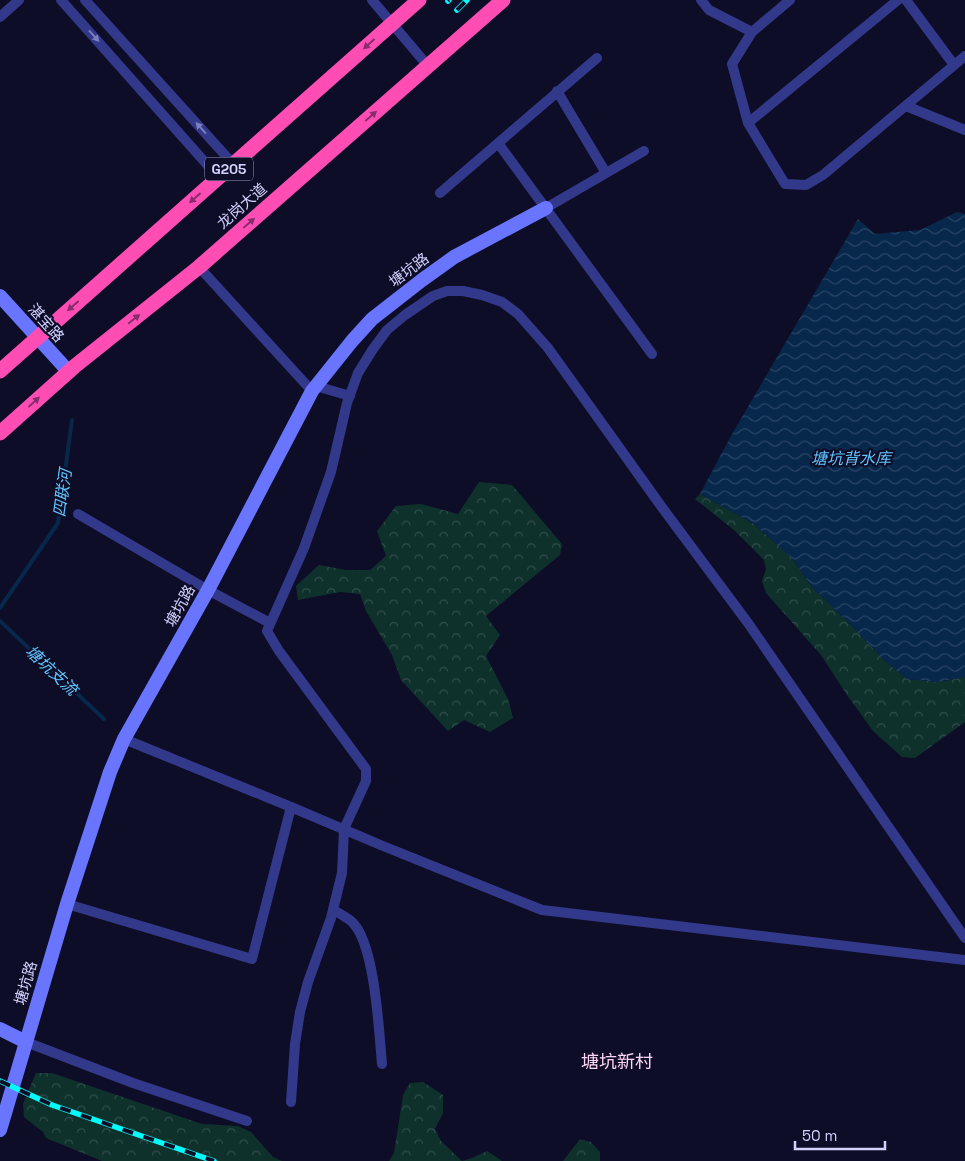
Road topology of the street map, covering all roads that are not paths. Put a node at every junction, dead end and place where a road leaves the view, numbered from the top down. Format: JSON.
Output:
{"nodes":[{"id":1,"x":19,"y":0,"type":"edge"},
{"id":2,"x":61,"y":0,"type":"edge"},
{"id":3,"x":85,"y":0,"type":"edge"},
{"id":4,"x":372,"y":0,"type":"edge"},
{"id":5,"x":418,"y":0,"type":"edge"},
{"id":6,"x":503,"y":0,"type":"edge"},
{"id":7,"x":701,"y":0,"type":"edge"},
{"id":8,"x":790,"y":0,"type":"edge"},
{"id":9,"x":898,"y":0,"type":"edge"},
{"id":10,"x":906,"y":0,"type":"edge"},
{"id":11,"x":0,"y":17,"type":"edge"},
{"id":12,"x":392,"y":24,"type":"junction"},
{"id":13,"x":752,"y":32,"type":"junction"},
{"id":14,"x":965,"y":56,"type":"edge"},
{"id":15,"x":597,"y":58,"type":"dead end"},
{"id":16,"x":954,"y":65,"type":"junction"},
{"id":17,"x":428,"y":66,"type":"junction"},
{"id":18,"x":557,"y":91,"type":"junction"},
{"id":19,"x":906,"y":106,"type":"junction"},
{"id":20,"x":748,"y":123,"type":"junction"},
{"id":21,"x":965,"y":130,"type":"edge"},
{"id":22,"x":498,"y":143,"type":"junction"},
{"id":23,"x":644,"y":151,"type":"dead end"},
{"id":24,"x":234,"y":165,"type":"junction"},
{"id":25,"x":606,"y":173,"type":"junction"},
{"id":26,"x":219,"y":178,"type":"junction"},
{"id":27,"x":440,"y":193,"type":"dead end"},
{"id":28,"x":546,"y":208,"type":"junction"},
{"id":29,"x":199,"y":266,"type":"junction"},
{"id":30,"x":0,"y":296,"type":"edge"},
{"id":31,"x":37,"y":337,"type":"junction"},
{"id":32,"x":652,"y":354,"type":"dead end"},
{"id":33,"x":0,"y":371,"type":"edge"},
{"id":34,"x":69,"y":372,"type":"junction"},
{"id":35,"x":314,"y":389,"type":"junction"},
{"id":36,"x":350,"y":396,"type":"junction"},
{"id":37,"x":0,"y":433,"type":"edge"},
{"id":38,"x":78,"y":514,"type":"dead end"},
{"id":39,"x":208,"y":590,"type":"junction"},
{"id":40,"x":270,"y":623,"type":"junction"},
{"id":41,"x":124,"y":739,"type":"junction"},
{"id":42,"x":292,"y":807,"type":"junction"},
{"id":43,"x":344,"y":830,"type":"junction"},
{"id":44,"x":66,"y":904,"type":"junction"},
{"id":45,"x":333,"y":910,"type":"junction"},
{"id":46,"x":965,"y":938,"type":"edge"},
{"id":47,"x":965,"y":960,"type":"edge"},
{"id":48,"x":0,"y":1029,"type":"edge"},
{"id":49,"x":26,"y":1042,"type":"junction"},
{"id":50,"x":382,"y":1064,"type":"dead end"},
{"id":51,"x":291,"y":1102,"type":"dead end"},
{"id":52,"x":247,"y":1121,"type":"dead end"},
{"id":53,"x":0,"y":1130,"type":"edge"}],
"edges":[{"from":1,"to":11,"type":"street"},
{"from":2,"to":26,"type":"street","one_way":true},
{"from":24,"to":3,"type":"street","one_way":true},
{"from":4,"to":12,"type":"street"},
{"from":5,"to":12,"type":"highway","number":"G205"},
{"from":6,"to":17,"type":"highway","name":"龙岗大道"},
{"from":7,"to":13,"type":"street"},
{"from":8,"to":13,"type":"street"},
{"from":9,"to":20,"type":"street"},
{"from":10,"to":16,"type":"street"},
{"from":12,"to":17,"type":"street"},
{"from":12,"to":24,"type":"highway","number":"G205","one_way":true},
{"from":13,"to":20,"type":"street"},
{"from":14,"to":16,"type":"street"},
{"from":15,"to":18,"type":"street"},
{"from":16,"to":19,"type":"street"},
{"from":29,"to":17,"type":"highway","name":"龙岗大道","one_way":true},
{"from":18,"to":22,"type":"street"},
{"from":18,"to":25,"type":"street"},
{"from":19,"to":20,"type":"street"},
{"from":19,"to":21,"type":"street"},
{"from":22,"to":27,"type":"street"},
{"from":22,"to":28,"type":"street"},
{"from":23,"to":25,"type":"street"},
{"from":24,"to":26,"type":"highway","number":"G205"},
{"from":25,"to":28,"type":"street"},
{"from":26,"to":31,"type":"highway","number":"G205","one_way":true},
{"from":28,"to":32,"type":"street"},
{"from":28,"to":35,"type":"street","name":"塘坑路"},
{"from":34,"to":29,"type":"highway","name":"龙岗大道","one_way":true},
{"from":29,"to":35,"type":"street"},
{"from":30,"to":31,"type":"street","name":"湛宝路"},
{"from":31,"to":33,"type":"highway","number":"G205"},
{"from":31,"to":34,"type":"street","name":"湛宝路"},
{"from":37,"to":34,"type":"highway","name":"龙岗大道","one_way":true},
{"from":35,"to":36,"type":"street"},
{"from":35,"to":39,"type":"street","name":"塘坑路"},
{"from":36,"to":40,"type":"street"},
{"from":36,"to":46,"type":"street"},
{"from":38,"to":39,"type":"street"},
{"from":39,"to":40,"type":"street"},
{"from":39,"to":41,"type":"street","name":"塘坑路"},
{"from":40,"to":43,"type":"street"},
{"from":41,"to":42,"type":"street"},
{"from":41,"to":44,"type":"street","name":"塘坑路"},
{"from":42,"to":43,"type":"street"},
{"from":42,"to":44,"type":"street"},
{"from":43,"to":45,"type":"street"},
{"from":43,"to":47,"type":"street"},
{"from":44,"to":49,"type":"street","name":"塘坑路"},
{"from":45,"to":50,"type":"street"},
{"from":45,"to":51,"type":"street"},
{"from":48,"to":49,"type":"street"},
{"from":49,"to":52,"type":"street"},
{"from":49,"to":53,"type":"street","name":"塘坑路"}]}
